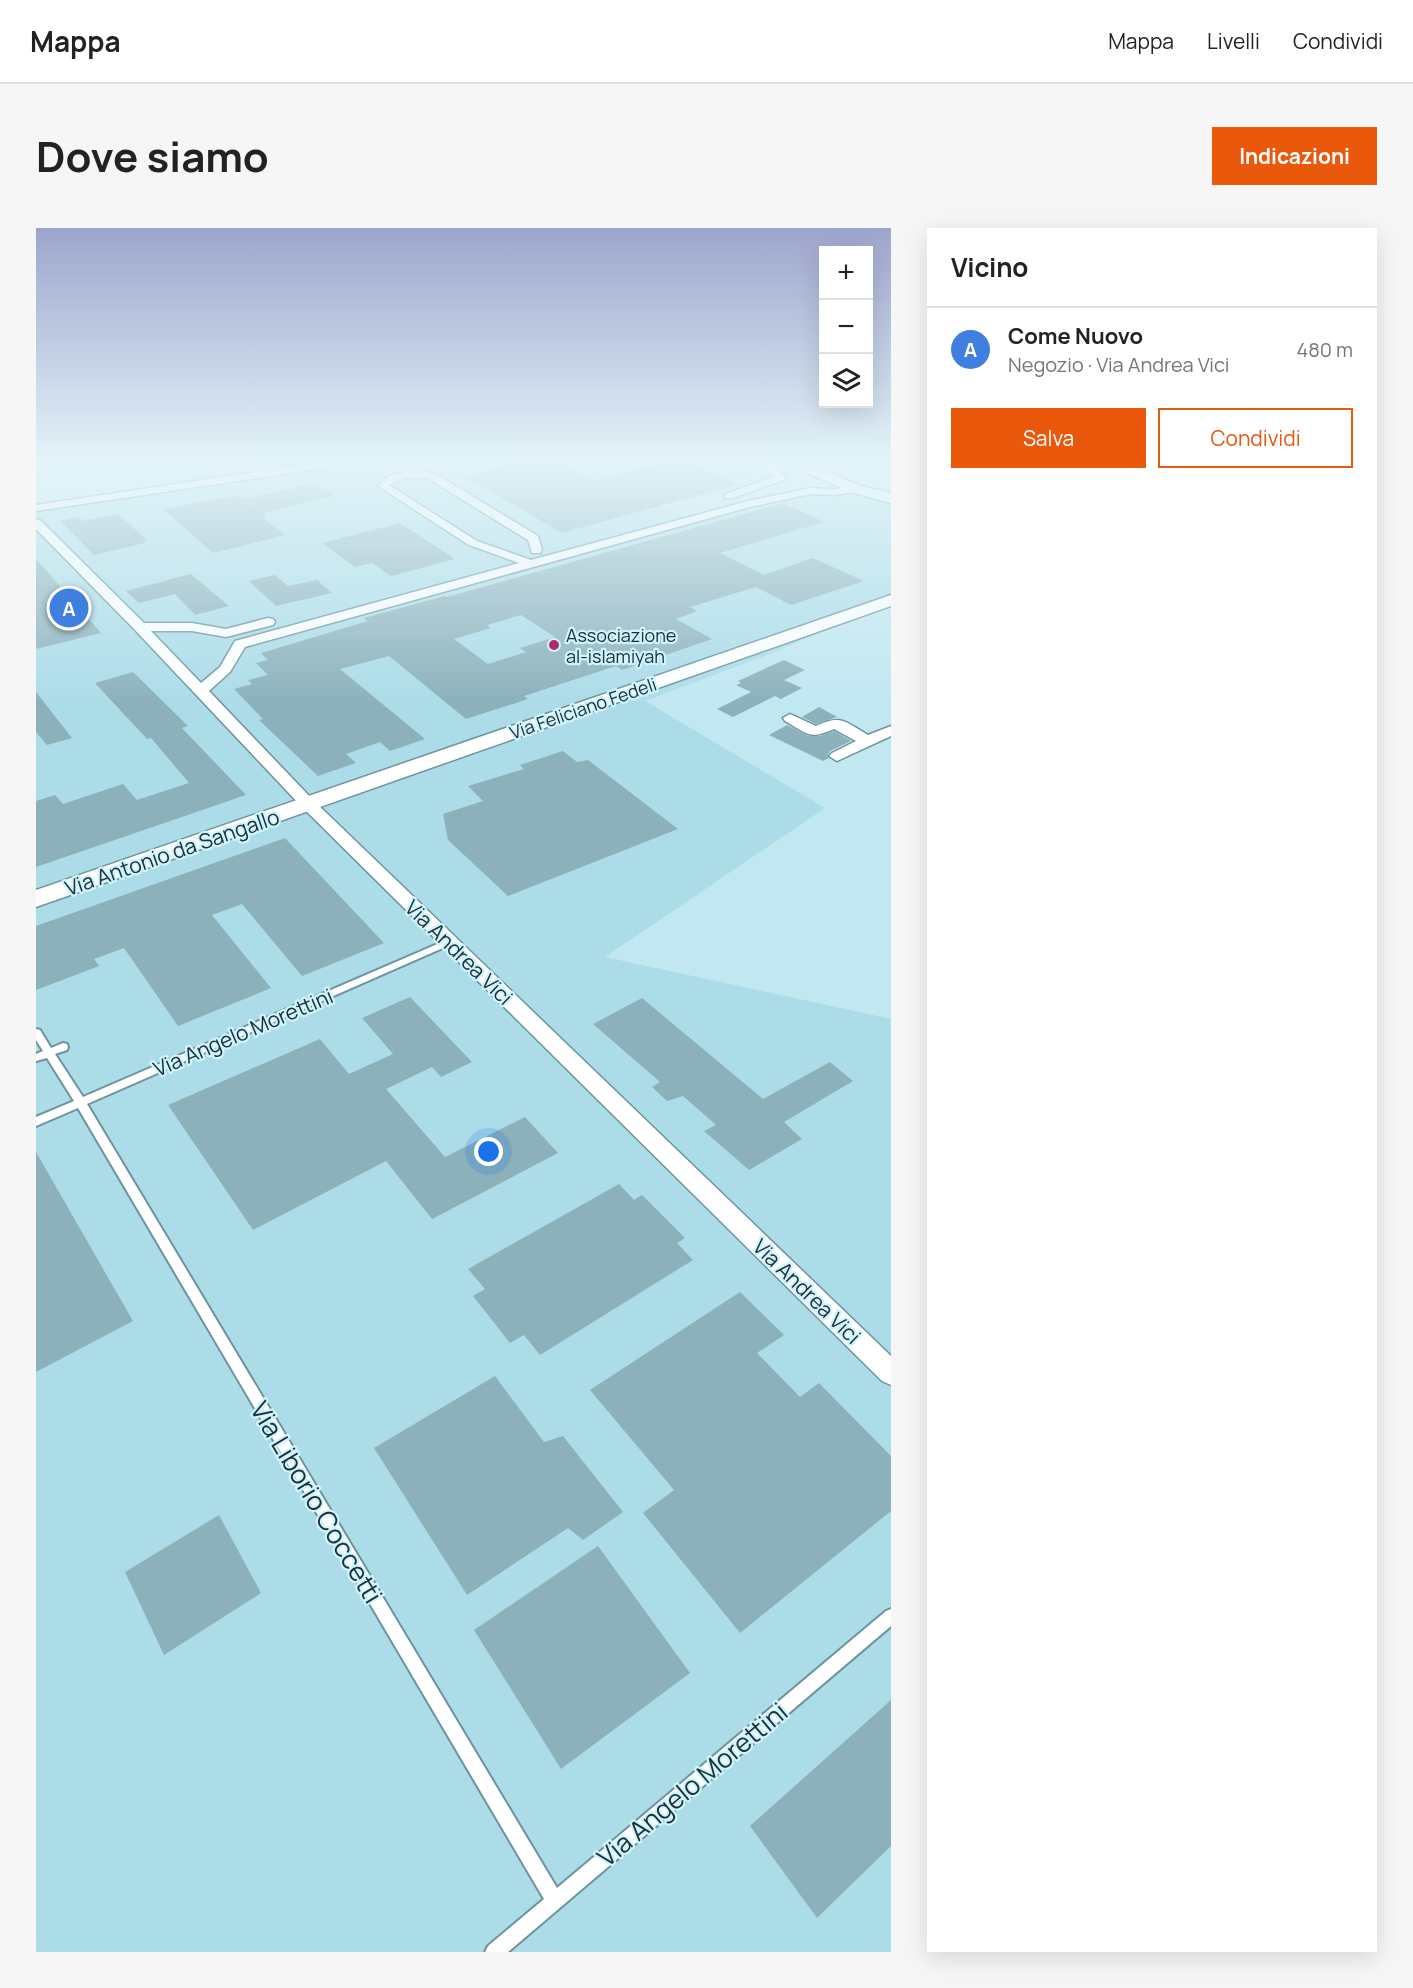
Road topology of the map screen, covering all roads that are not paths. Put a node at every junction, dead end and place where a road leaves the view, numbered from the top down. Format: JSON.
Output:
{"nodes":[{"id":1,"x":49,"y":542,"type":"edge"},
{"id":2,"x":472,"y":542,"type":"edge"},
{"id":3,"x":535,"y":542,"type":"edge"},
{"id":4,"x":563,"y":542,"type":"edge"},
{"id":5,"x":607,"y":542,"type":"edge"},
{"id":6,"x":536,"y":550,"type":"junction"},
{"id":7,"x":513,"y":556,"type":"junction"},
{"id":8,"x":550,"y":558,"type":"junction"},
{"id":9,"x":529,"y":564,"type":"junction"},
{"id":10,"x":410,"y":584,"type":"dead end"},
{"id":11,"x":891,"y":600,"type":"edge"},
{"id":12,"x":284,"y":618,"type":"dead end"},
{"id":13,"x":140,"y":627,"type":"junction"},
{"id":14,"x":226,"y":633,"type":"junction"},
{"id":15,"x":240,"y":644,"type":"junction"},
{"id":16,"x":201,"y":691,"type":"junction"},
{"id":17,"x":790,"y":718,"type":"dead end"},
{"id":18,"x":891,"y":730,"type":"edge"},
{"id":19,"x":868,"y":741,"type":"junction"},
{"id":20,"x":837,"y":756,"type":"dead end"},
{"id":21,"x":308,"y":804,"type":"junction"},
{"id":22,"x":36,"y":899,"type":"edge"},
{"id":23,"x":449,"y":942,"type":"junction"},
{"id":24,"x":36,"y":1032,"type":"edge"},
{"id":25,"x":63,"y":1047,"type":"dead end"},
{"id":26,"x":49,"y":1053,"type":"junction"},
{"id":27,"x":37,"y":1058,"type":"edge"},
{"id":28,"x":80,"y":1103,"type":"junction"},
{"id":29,"x":36,"y":1122,"type":"edge"},
{"id":30,"x":891,"y":1373,"type":"edge"},
{"id":31,"x":891,"y":1616,"type":"edge"},
{"id":32,"x":555,"y":1901,"type":"junction"},
{"id":33,"x":494,"y":1952,"type":"edge"}],
"edges":[{"from":1,"to":13,"type":"street","name":"Via Andrea Vici"},
{"from":2,"to":7,"type":"street"},
{"from":3,"to":6,"type":"street"},
{"from":4,"to":6,"type":"street"},
{"from":5,"to":8,"type":"street"},
{"from":6,"to":7,"type":"street"},
{"from":6,"to":8,"type":"lane"},
{"from":7,"to":9,"type":"street"},
{"from":7,"to":10,"type":"street"},
{"from":8,"to":9,"type":"street"},
{"from":9,"to":15,"type":"street"},
{"from":11,"to":21,"type":"street","name":"Via Feliciano Fedeli"},
{"from":12,"to":14,"type":"street"},
{"from":13,"to":14,"type":"street"},
{"from":13,"to":16,"type":"street","name":"Via Andrea Vici"},
{"from":14,"to":15,"type":"street"},
{"from":15,"to":16,"type":"street"},
{"from":16,"to":21,"type":"street","name":"Via Andrea Vici"},
{"from":17,"to":19,"type":"street"},
{"from":18,"to":19,"type":"street"},
{"from":19,"to":20,"type":"street"},
{"from":21,"to":22,"type":"street","name":"Via Antonio da Sangallo"},
{"from":21,"to":23,"type":"street","name":"Via Andrea Vici"},
{"from":23,"to":28,"type":"lane","name":"Via Angelo Morettini"},
{"from":23,"to":30,"type":"street","name":"Via Andrea Vici"},
{"from":24,"to":26,"type":"lane","name":"Via Liborio Coccetti"},
{"from":25,"to":26,"type":"lane"},
{"from":26,"to":27,"type":"lane"},
{"from":26,"to":28,"type":"lane","name":"Via Liborio Coccetti"},
{"from":28,"to":29,"type":"lane","name":"Via Angelo Morettini"},
{"from":28,"to":32,"type":"lane","name":"Via Liborio Coccetti"},
{"from":31,"to":32,"type":"lane","name":"Via Angelo Morettini"},
{"from":32,"to":33,"type":"lane","name":"Via Angelo Morettini"}]}
